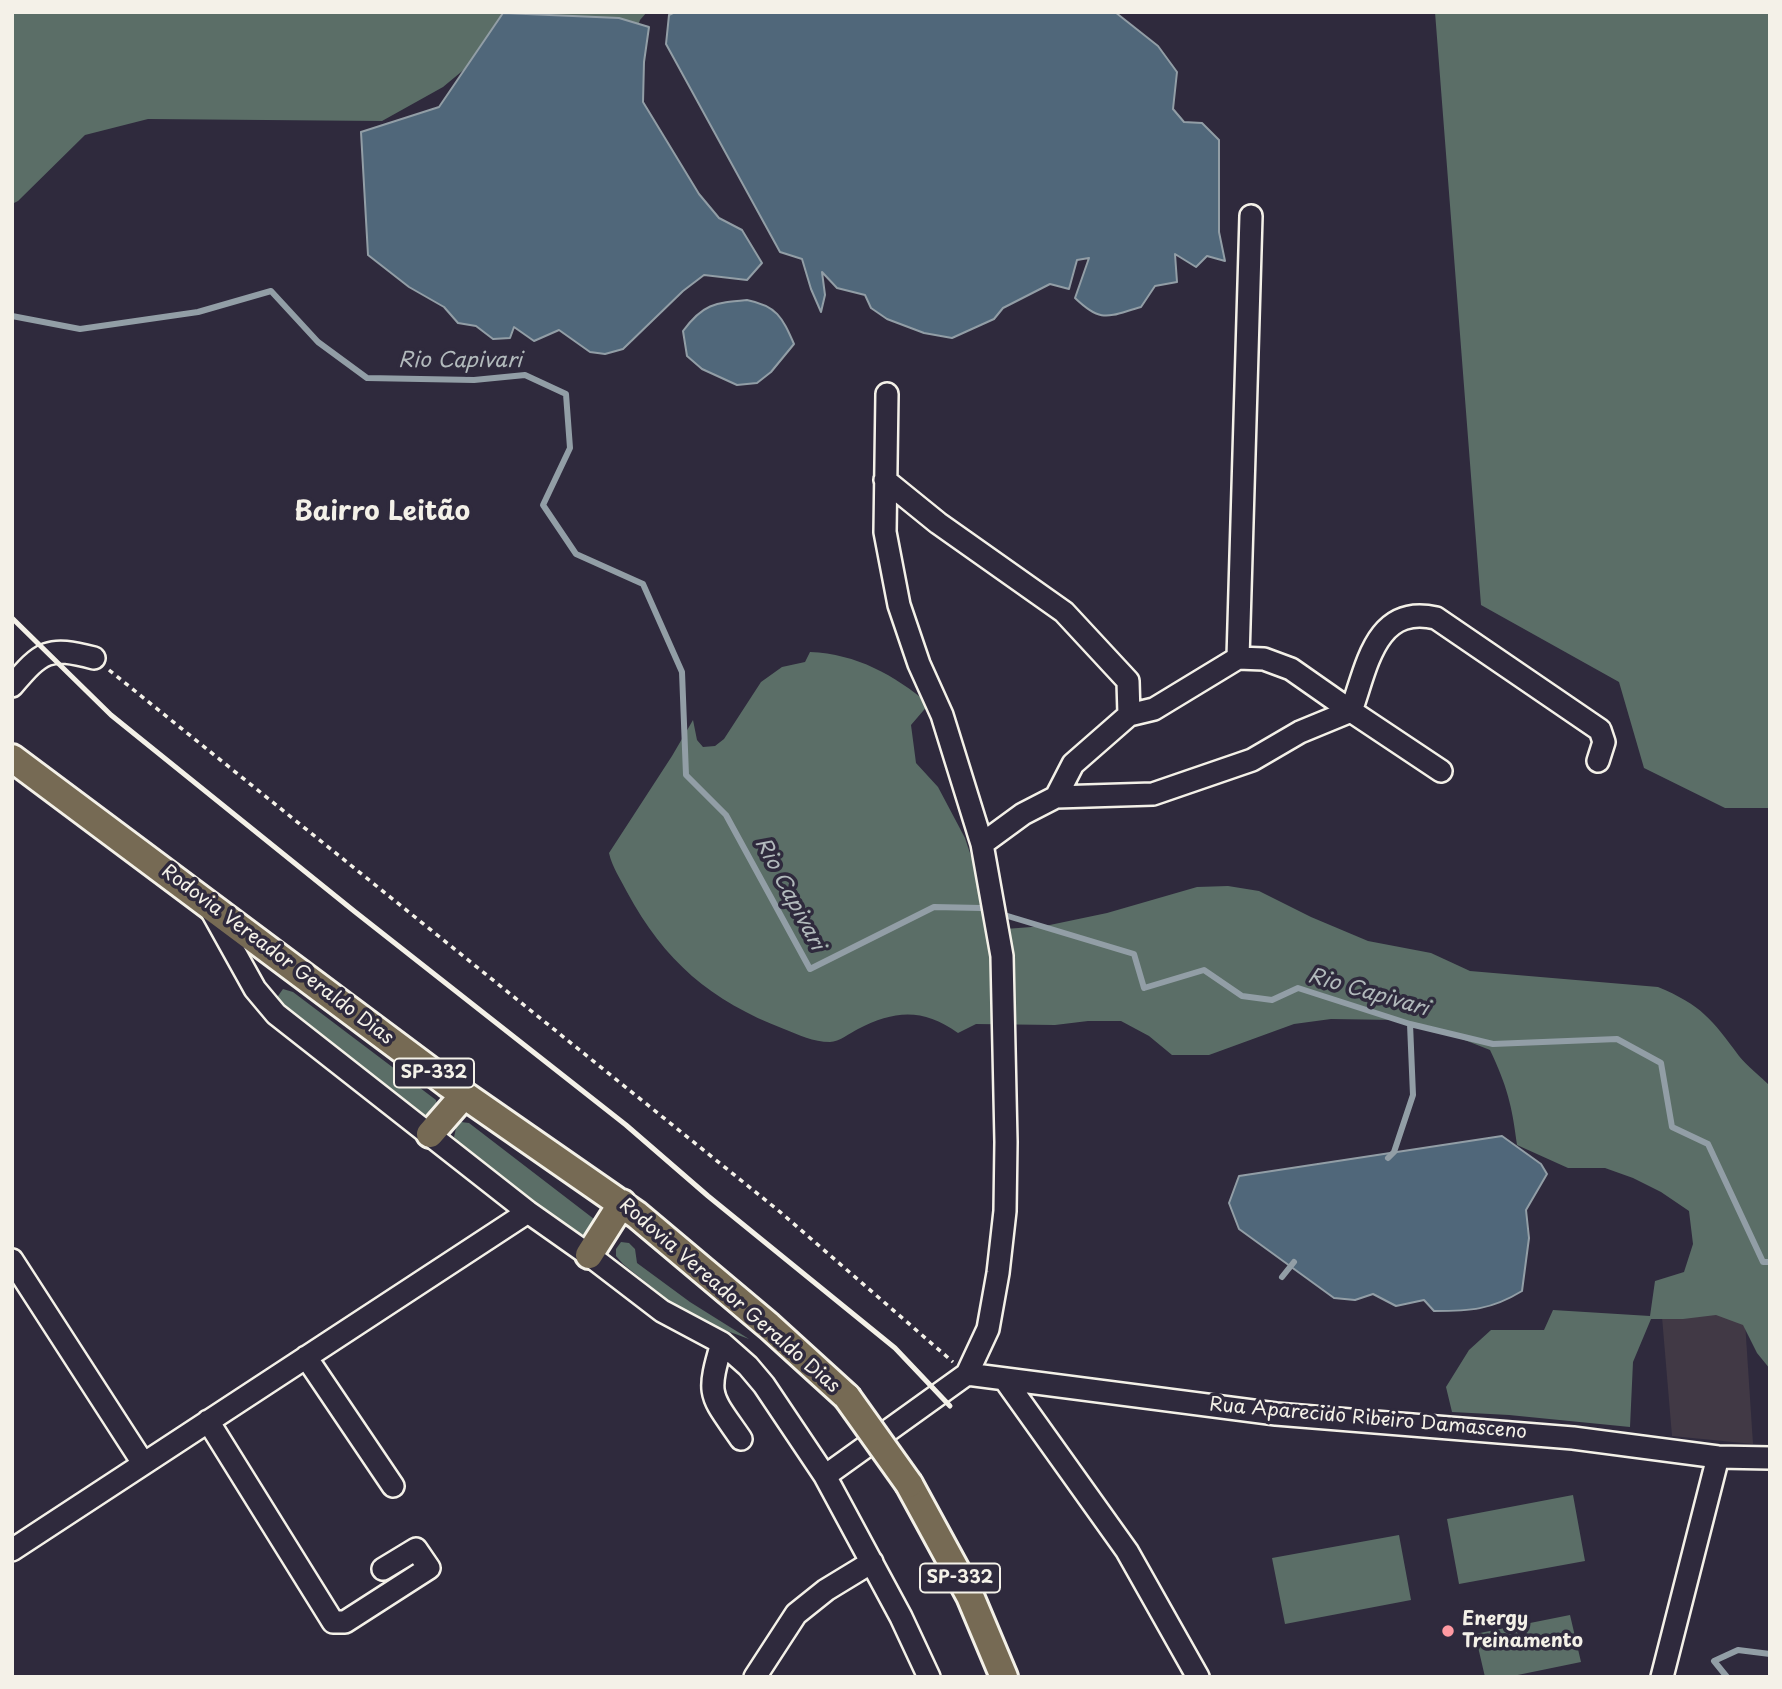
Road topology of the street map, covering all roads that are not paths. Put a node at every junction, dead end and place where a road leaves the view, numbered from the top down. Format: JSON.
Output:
{"nodes":[{"id":1,"x":1251,"y":216,"type":"dead end"},
{"id":2,"x":887,"y":394,"type":"dead end"},
{"id":3,"x":885,"y":480,"type":"junction"},
{"id":4,"x":94,"y":658,"type":"road end"},
{"id":5,"x":1238,"y":658,"type":"junction"},
{"id":6,"x":12,"y":686,"type":"edge"},
{"id":7,"x":1351,"y":710,"type":"junction"},
{"id":8,"x":1129,"y":715,"type":"junction"},
{"id":9,"x":12,"y":758,"type":"edge"},
{"id":10,"x":1598,"y":761,"type":"dead end"},
{"id":11,"x":1441,"y":771,"type":"dead end"},
{"id":12,"x":1056,"y":797,"type":"junction"},
{"id":13,"x":982,"y":844,"type":"junction"},
{"id":14,"x":206,"y":902,"type":"junction"},
{"id":15,"x":464,"y":1095,"type":"junction"},
{"id":16,"x":430,"y":1134,"type":"junction"},
{"id":17,"x":622,"y":1203,"type":"junction"},
{"id":18,"x":527,"y":1212,"type":"junction"},
{"id":19,"x":590,"y":1255,"type":"junction"},
{"id":20,"x":12,"y":1260,"type":"edge"},
{"id":21,"x":722,"y":1343,"type":"junction"},
{"id":22,"x":306,"y":1357,"type":"junction"},
{"id":23,"x":962,"y":1378,"type":"junction"},
{"id":24,"x":1005,"y":1380,"type":"junction"},
{"id":25,"x":208,"y":1421,"type":"junction"},
{"id":26,"x":741,"y":1439,"type":"dead end"},
{"id":27,"x":1718,"y":1457,"type":"junction"},
{"id":28,"x":1770,"y":1458,"type":"edge"},
{"id":29,"x":143,"y":1463,"type":"junction"},
{"id":30,"x":825,"y":1476,"type":"junction"},
{"id":31,"x":393,"y":1486,"type":"dead end"},
{"id":32,"x":12,"y":1550,"type":"edge"},
{"id":33,"x":872,"y":1562,"type":"junction"},
{"id":34,"x":383,"y":1569,"type":"dead end"},
{"id":35,"x":755,"y":1677,"type":"edge"},
{"id":36,"x":929,"y":1677,"type":"edge"},
{"id":37,"x":1004,"y":1677,"type":"edge"},
{"id":38,"x":1198,"y":1677,"type":"edge"},
{"id":39,"x":1662,"y":1677,"type":"edge"}],
"edges":[{"from":1,"to":5,"type":"street"},
{"from":2,"to":3,"type":"street"},
{"from":3,"to":8,"type":"street"},
{"from":3,"to":13,"type":"street"},
{"from":4,"to":6,"type":"street"},
{"from":5,"to":7,"type":"street"},
{"from":5,"to":8,"type":"street"},
{"from":7,"to":10,"type":"street"},
{"from":7,"to":11,"type":"street"},
{"from":7,"to":12,"type":"street"},
{"from":8,"to":12,"type":"street"},
{"from":9,"to":14,"type":"main road","name":"Rodovia Vereador Geraldo Dias","number":"SP-332"},
{"from":12,"to":13,"type":"street"},
{"from":13,"to":23,"type":"street"},
{"from":14,"to":15,"type":"main road","name":"Rodovia Vereador Geraldo Dias","number":"SP-332"},
{"from":14,"to":16,"type":"street"},
{"from":15,"to":16,"type":"main road"},
{"from":15,"to":17,"type":"main road","name":"Rodovia Vereador Geraldo Dias","number":"SP-332"},
{"from":16,"to":18,"type":"street"},
{"from":17,"to":19,"type":"main road"},
{"from":17,"to":37,"type":"main road","name":"Rodovia Vereador Geraldo Dias","number":"SP-332","bridge":true},
{"from":18,"to":19,"type":"street"},
{"from":18,"to":22,"type":"street"},
{"from":19,"to":21,"type":"street"},
{"from":20,"to":29,"type":"street"},
{"from":21,"to":26,"type":"street"},
{"from":21,"to":30,"type":"street"},
{"from":22,"to":25,"type":"street"},
{"from":22,"to":31,"type":"street"},
{"from":23,"to":24,"type":"street","name":"Rua Aparecido Ribeiro Damasceno"},
{"from":23,"to":30,"type":"street"},
{"from":24,"to":27,"type":"street","name":"Rua Aparecido Ribeiro Damasceno"},
{"from":24,"to":38,"type":"street"},
{"from":25,"to":29,"type":"street"},
{"from":25,"to":34,"type":"street"},
{"from":27,"to":28,"type":"street","name":"Rua Aparecido Ribeiro Damasceno"},
{"from":27,"to":39,"type":"street"},
{"from":29,"to":32,"type":"street"},
{"from":30,"to":33,"type":"street"},
{"from":33,"to":35,"type":"street"},
{"from":33,"to":36,"type":"street"}]}
